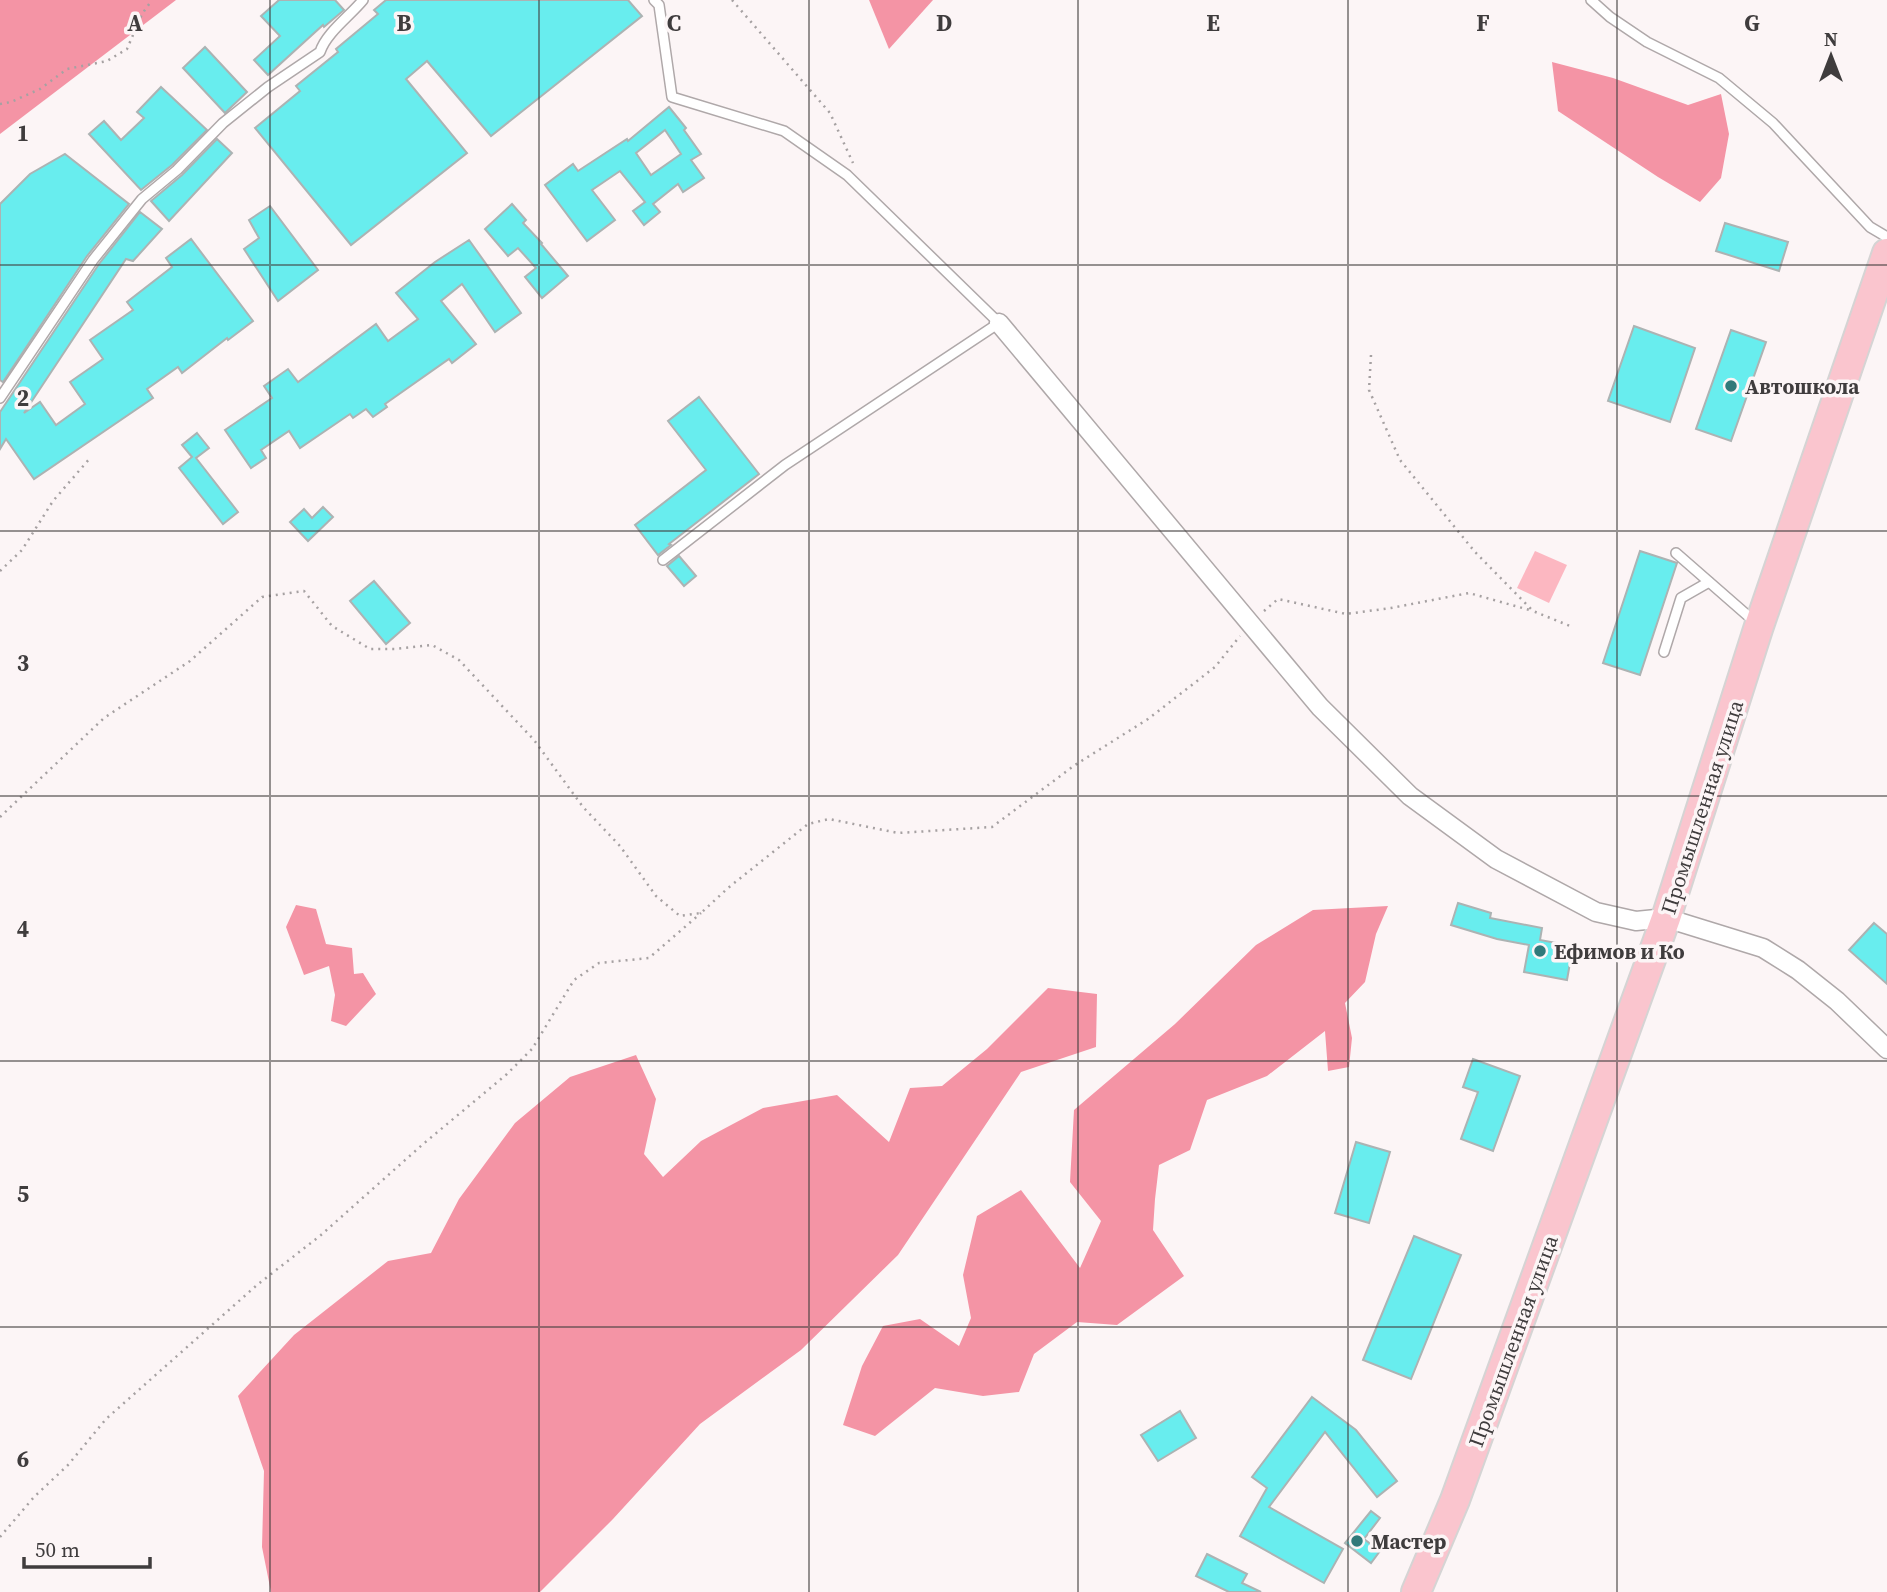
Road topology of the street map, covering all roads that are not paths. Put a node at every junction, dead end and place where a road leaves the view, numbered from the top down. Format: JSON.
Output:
{"nodes":[{"id":1,"x":363,"y":0,"type":"edge"},
{"id":2,"x":654,"y":0,"type":"edge"},
{"id":3,"x":1591,"y":0,"type":"edge"},
{"id":4,"x":1886,"y":252,"type":"edge"},
{"id":5,"x":999,"y":323,"type":"junction"},
{"id":6,"x":0,"y":398,"type":"edge"},
{"id":7,"x":1675,"y":553,"type":"dead end"},
{"id":8,"x":663,"y":560,"type":"dead end"},
{"id":9,"x":1709,"y":582,"type":"junction"},
{"id":10,"x":1759,"y":626,"type":"junction"},
{"id":11,"x":1664,"y":652,"type":"dead end"},
{"id":12,"x":1666,"y":918,"type":"junction"},
{"id":13,"x":1887,"y":1049,"type":"edge"},
{"id":14,"x":1416,"y":1592,"type":"edge"}],
"edges":[{"from":1,"to":6,"type":"lane"},
{"from":2,"to":5,"type":"lane"},
{"from":3,"to":4,"type":"lane"},
{"from":4,"to":10,"type":"main road","name":"Промышленная улица"},
{"from":5,"to":8,"type":"lane"},
{"from":5,"to":12,"type":"street"},
{"from":7,"to":9,"type":"lane"},
{"from":9,"to":10,"type":"lane"},
{"from":9,"to":11,"type":"lane"},
{"from":10,"to":12,"type":"main road","name":"Промышленная улица"},
{"from":12,"to":13,"type":"street"},
{"from":12,"to":14,"type":"main road","name":"Промышленная улица"}]}
